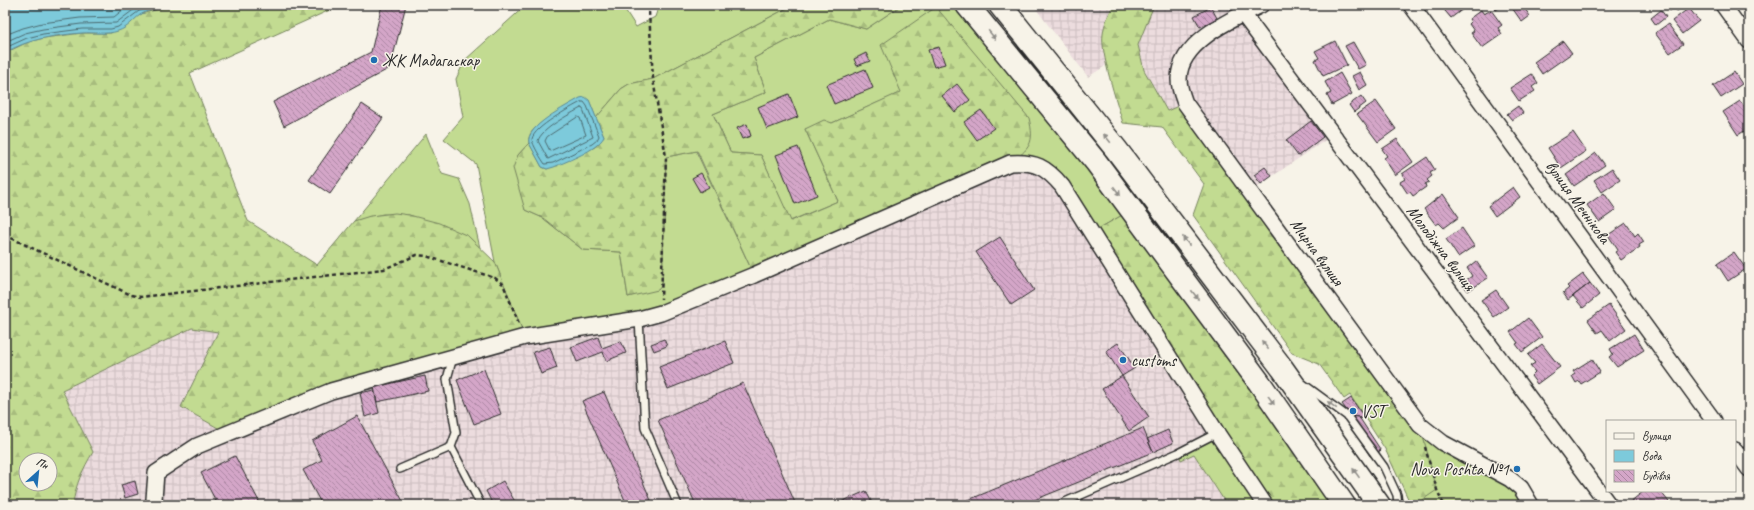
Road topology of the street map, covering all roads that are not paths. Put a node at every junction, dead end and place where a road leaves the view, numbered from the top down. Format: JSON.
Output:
{"nodes":[{"id":1,"x":967,"y":5,"type":"edge"},
{"id":2,"x":1000,"y":5,"type":"edge"},
{"id":3,"x":1260,"y":5,"type":"edge"},
{"id":4,"x":1411,"y":5,"type":"edge"},
{"id":5,"x":1723,"y":5,"type":"edge"},
{"id":6,"x":1243,"y":14,"type":"junction"},
{"id":7,"x":1749,"y":41,"type":"edge"},
{"id":8,"x":639,"y":319,"type":"junction"},
{"id":9,"x":453,"y":357,"type":"junction"},
{"id":10,"x":1282,"y":368,"type":"junction"},
{"id":11,"x":1713,"y":420,"type":"edge"},
{"id":12,"x":1217,"y":433,"type":"junction"},
{"id":13,"x":451,"y":447,"type":"junction"},
{"id":14,"x":1736,"y":451,"type":"edge"},
{"id":15,"x":400,"y":469,"type":"dead end"},
{"id":16,"x":1749,"y":469,"type":"edge"},
{"id":17,"x":156,"y":505,"type":"edge"},
{"id":18,"x":480,"y":505,"type":"edge"},
{"id":19,"x":678,"y":505,"type":"edge"},
{"id":20,"x":1058,"y":505,"type":"edge"},
{"id":21,"x":1265,"y":505,"type":"edge"},
{"id":22,"x":1344,"y":505,"type":"edge"},
{"id":23,"x":1379,"y":505,"type":"edge"},
{"id":24,"x":1398,"y":505,"type":"edge"},
{"id":25,"x":1532,"y":505,"type":"edge"},
{"id":26,"x":1609,"y":505,"type":"edge"}],
"edges":[{"from":1,"to":22,"type":"highway","one_way":true},
{"from":10,"to":2,"type":"highway","one_way":true},
{"from":3,"to":6,"type":"street","name":"Мирна вулиця"},
{"from":4,"to":11,"type":"street","name":"вулиця Мечнікова"},
{"from":5,"to":7,"type":"street"},
{"from":6,"to":25,"type":"street","name":"Мирна вулиця"},
{"from":6,"to":26,"type":"street","name":"Молодіжна вулиця"},
{"from":8,"to":9,"type":"street"},
{"from":8,"to":12,"type":"street"},
{"from":8,"to":19,"type":"lane"},
{"from":9,"to":13,"type":"lane"},
{"from":9,"to":17,"type":"street"},
{"from":23,"to":10,"type":"highway","one_way":true},
{"from":24,"to":10,"type":"lane","one_way":true},
{"from":12,"to":20,"type":"lane"},
{"from":12,"to":21,"type":"street"},
{"from":13,"to":15,"type":"lane"},
{"from":13,"to":18,"type":"lane"},
{"from":14,"to":16,"type":"street"}]}
